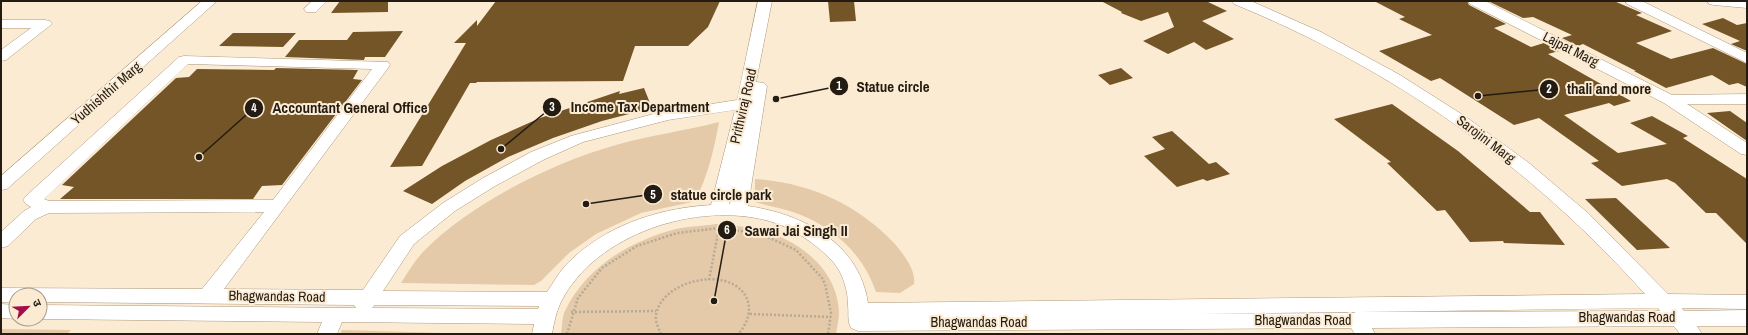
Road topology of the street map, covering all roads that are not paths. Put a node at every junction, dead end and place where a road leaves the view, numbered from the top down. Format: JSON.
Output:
{"nodes":[{"id":1,"x":210,"y":1,"type":"edge"},
{"id":2,"x":765,"y":1,"type":"edge"},
{"id":3,"x":774,"y":1,"type":"edge"},
{"id":4,"x":1242,"y":1,"type":"edge"},
{"id":5,"x":1475,"y":1,"type":"edge"},
{"id":6,"x":1632,"y":1,"type":"edge"},
{"id":7,"x":1714,"y":1,"type":"edge"},
{"id":8,"x":1747,"y":4,"type":"edge"},
{"id":9,"x":1,"y":24,"type":"edge"},
{"id":10,"x":1,"y":57,"type":"edge"},
{"id":11,"x":1747,"y":59,"type":"edge"},
{"id":12,"x":1747,"y":99,"type":"edge"},
{"id":13,"x":1669,"y":100,"type":"junction"},
{"id":14,"x":744,"y":104,"type":"junction"},
{"id":15,"x":1747,"y":150,"type":"edge"},
{"id":16,"x":1,"y":185,"type":"edge"},
{"id":17,"x":278,"y":206,"type":"junction"},
{"id":18,"x":46,"y":207,"type":"junction"},
{"id":19,"x":738,"y":210,"type":"junction"},
{"id":20,"x":719,"y":219,"type":"junction"},
{"id":21,"x":1,"y":242,"type":"edge"},
{"id":22,"x":1,"y":295,"type":"edge"},
{"id":23,"x":209,"y":295,"type":"junction"},
{"id":24,"x":368,"y":296,"type":"junction"},
{"id":25,"x":1664,"y":302,"type":"junction"},
{"id":26,"x":1747,"y":302,"type":"edge"},
{"id":27,"x":48,"y":312,"type":"edge"},
{"id":28,"x":336,"y":314,"type":"junction"},
{"id":29,"x":358,"y":314,"type":"junction"},
{"id":30,"x":547,"y":317,"type":"edge"},
{"id":31,"x":1678,"y":317,"type":"junction"},
{"id":32,"x":1747,"y":318,"type":"edge"},
{"id":33,"x":858,"y":322,"type":"edge"},
{"id":34,"x":1361,"y":327,"type":"edge"},
{"id":35,"x":327,"y":334,"type":"edge"},
{"id":36,"x":1692,"y":334,"type":"edge"}],
"edges":[{"from":1,"to":16,"type":"street","name":"Yudhishthir Marg"},
{"from":2,"to":14,"type":"street","name":"Prithviraj Road"},
{"from":3,"to":19,"type":"street","name":"Prithviraj Road"},
{"from":4,"to":25,"type":"street","name":"Sarojini Marg"},
{"from":5,"to":13,"type":"street","name":"Lajpat Marg"},
{"from":6,"to":11,"type":"street"},
{"from":7,"to":8,"type":"street"},
{"from":9,"to":10,"type":"street"},
{"from":12,"to":13,"type":"street"},
{"from":13,"to":15,"type":"street","name":"Lajpat Marg"},
{"from":14,"to":20,"type":"street","name":"Prithviraj Road"},
{"from":14,"to":24,"type":"street"},
{"from":17,"to":18,"type":"street"},
{"from":17,"to":18,"type":"street"},
{"from":17,"to":23,"type":"street"},
{"from":18,"to":21,"type":"street"},
{"from":19,"to":20,"type":"street"},
{"from":19,"to":33,"type":"street"},
{"from":20,"to":30,"type":"street"},
{"from":22,"to":23,"type":"street","name":"Bhagwandas Road"},
{"from":23,"to":24,"type":"street","name":"Bhagwandas Road"},
{"from":24,"to":29,"type":"street"},
{"from":24,"to":30,"type":"street","name":"Bhagwandas Road"},
{"from":25,"to":26,"type":"street","name":"Bhagwandas Road"},
{"from":25,"to":31,"type":"street","name":"Sarojini Marg"},
{"from":25,"to":33,"type":"street","name":"Bhagwandas Road"},
{"from":27,"to":28,"type":"street","name":"Bhagwandas Road"},
{"from":28,"to":29,"type":"street","name":"Bhagwandas Road"},
{"from":28,"to":35,"type":"street"},
{"from":29,"to":30,"type":"street","name":"Bhagwandas Road"},
{"from":31,"to":32,"type":"street","name":"Bhagwandas Road"},
{"from":31,"to":34,"type":"street","name":"Bhagwandas Road"},
{"from":31,"to":36,"type":"street","name":"Sarojini Marg"},
{"from":33,"to":34,"type":"street","name":"Bhagwandas Road"}]}
